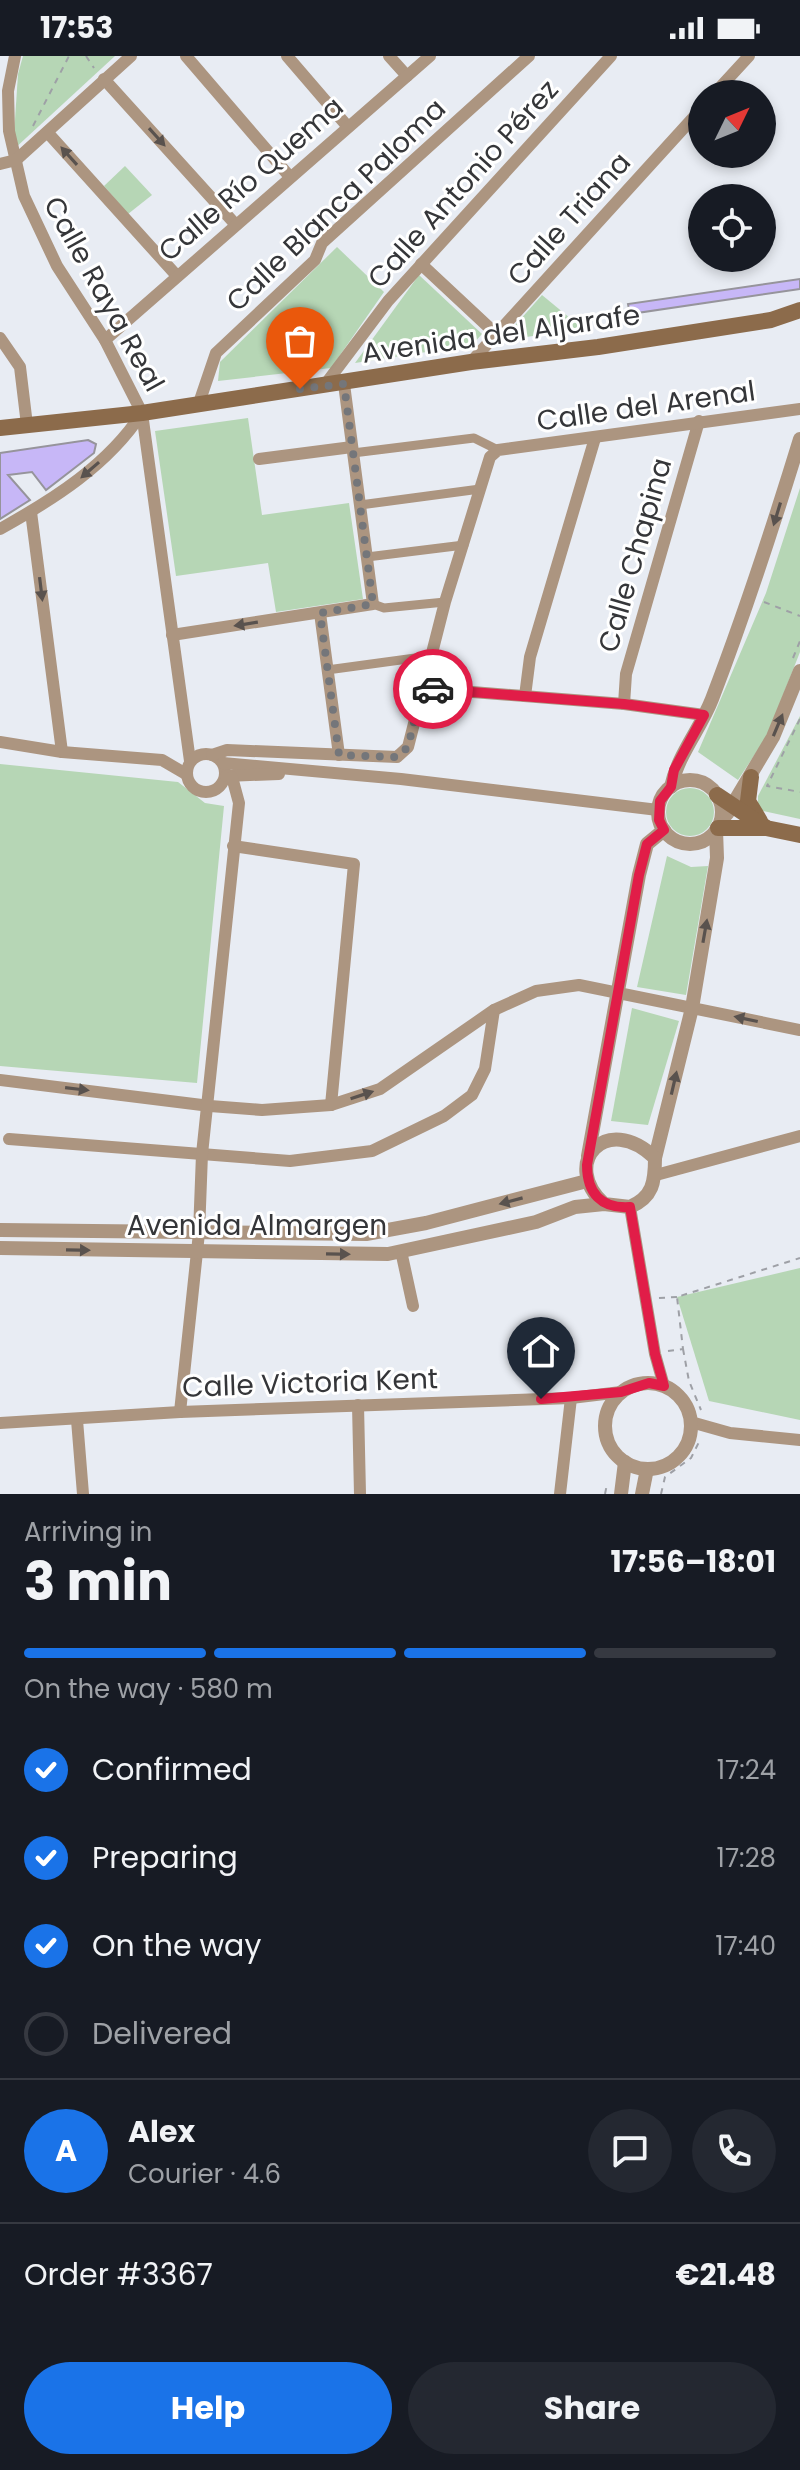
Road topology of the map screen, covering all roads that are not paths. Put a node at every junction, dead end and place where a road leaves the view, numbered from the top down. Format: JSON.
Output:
{"nodes":[{"id":1,"x":15,"y":56,"type":"edge"},
{"id":2,"x":131,"y":56,"type":"edge"},
{"id":3,"x":186,"y":56,"type":"edge"},
{"id":4,"x":287,"y":56,"type":"edge"},
{"id":5,"x":389,"y":56,"type":"edge"},
{"id":6,"x":430,"y":56,"type":"edge"},
{"id":7,"x":529,"y":56,"type":"edge"},
{"id":8,"x":611,"y":56,"type":"edge"},
{"id":9,"x":749,"y":56,"type":"edge"},
{"id":10,"x":407,"y":76,"type":"junction"},
{"id":11,"x":104,"y":79,"type":"junction"},
{"id":12,"x":727,"y":80,"type":"edge"},
{"id":13,"x":688,"y":123,"type":"edge"},
{"id":14,"x":348,"y":127,"type":"junction"},
{"id":15,"x":48,"y":133,"type":"junction"},
{"id":16,"x":16,"y":160,"type":"junction"},
{"id":17,"x":0,"y":164,"type":"edge"},
{"id":18,"x":290,"y":177,"type":"junction"},
{"id":19,"x":236,"y":225,"type":"junction"},
{"id":20,"x":421,"y":264,"type":"junction"},
{"id":21,"x":177,"y":276,"type":"junction"},
{"id":22,"x":800,"y":310,"type":"edge"},
{"id":23,"x":771,"y":320,"type":"junction"},
{"id":24,"x":800,"y":322,"type":"edge"},
{"id":25,"x":496,"y":334,"type":"junction"},
{"id":26,"x":0,"y":338,"type":"edge"},
{"id":27,"x":105,"y":340,"type":"junction"},
{"id":28,"x":471,"y":362,"type":"junction"},
{"id":29,"x":344,"y":384,"type":"junction"},
{"id":30,"x":324,"y":386,"type":"junction"},
{"id":31,"x":199,"y":403,"type":"junction"},
{"id":32,"x":800,"y":409,"type":"edge"},
{"id":33,"x":142,"y":413,"type":"junction"},
{"id":34,"x":699,"y":421,"type":"junction"},
{"id":35,"x":27,"y":425,"type":"junction"},
{"id":36,"x":0,"y":428,"type":"edge"},
{"id":37,"x":595,"y":438,"type":"junction"},
{"id":38,"x":800,"y":439,"type":"edge"},
{"id":39,"x":353,"y":450,"type":"junction"},
{"id":40,"x":498,"y":450,"type":"junction"},
{"id":41,"x":259,"y":459,"type":"dead end"},
{"id":42,"x":480,"y":489,"type":"junction"},
{"id":43,"x":360,"y":505,"type":"junction"},
{"id":44,"x":31,"y":512,"type":"junction"},
{"id":45,"x":0,"y":529,"type":"edge"},
{"id":46,"x":464,"y":545,"type":"junction"},
{"id":47,"x":367,"y":557,"type":"junction"},
{"id":48,"x":445,"y":602,"type":"junction"},
{"id":49,"x":373,"y":604,"type":"junction"},
{"id":50,"x":320,"y":613,"type":"junction"},
{"id":51,"x":172,"y":635,"type":"junction"},
{"id":52,"x":430,"y":656,"type":"junction"},
{"id":53,"x":327,"y":670,"type":"junction"},
{"id":54,"x":800,"y":671,"type":"edge"},
{"id":55,"x":422,"y":688,"type":"junction"},
{"id":56,"x":525,"y":696,"type":"junction"},
{"id":57,"x":624,"y":704,"type":"junction"},
{"id":58,"x":704,"y":715,"type":"junction"},
{"id":59,"x":0,"y":742,"type":"edge"},
{"id":60,"x":62,"y":752,"type":"junction"},
{"id":61,"x":339,"y":755,"type":"junction"},
{"id":62,"x":188,"y":768,"type":"junction"},
{"id":63,"x":222,"y":772,"type":"junction"},
{"id":64,"x":751,"y":777,"type":"junction"},
{"id":65,"x":671,"y":787,"type":"junction"},
{"id":66,"x":717,"y":795,"type":"junction"},
{"id":67,"x":731,"y":807,"type":"junction"},
{"id":68,"x":658,"y":810,"type":"junction"},
{"id":69,"x":718,"y":827,"type":"junction"},
{"id":70,"x":766,"y":828,"type":"junction"},
{"id":71,"x":664,"y":830,"type":"junction"},
{"id":72,"x":800,"y":835,"type":"edge"},
{"id":73,"x":233,"y":846,"type":"junction"},
{"id":74,"x":617,"y":993,"type":"junction"},
{"id":75,"x":692,"y":1008,"type":"junction"},
{"id":76,"x":494,"y":1010,"type":"junction"},
{"id":77,"x":800,"y":1030,"type":"edge"},
{"id":78,"x":0,"y":1080,"type":"edge"},
{"id":79,"x":331,"y":1105,"type":"junction"},
{"id":80,"x":210,"y":1106,"type":"junction"},
{"id":81,"x":800,"y":1136,"type":"edge"},
{"id":82,"x":9,"y":1139,"type":"dead end"},
{"id":83,"x":202,"y":1154,"type":"junction"},
{"id":84,"x":655,"y":1158,"type":"junction"},
{"id":85,"x":588,"y":1159,"type":"junction"},
{"id":86,"x":656,"y":1175,"type":"junction"},
{"id":87,"x":587,"y":1181,"type":"junction"},
{"id":88,"x":604,"y":1204,"type":"junction"},
{"id":89,"x":630,"y":1207,"type":"junction"},
{"id":90,"x":0,"y":1230,"type":"edge"},
{"id":91,"x":199,"y":1233,"type":"junction"},
{"id":92,"x":0,"y":1248,"type":"edge"},
{"id":93,"x":401,"y":1251,"type":"junction"},
{"id":94,"x":195,"y":1252,"type":"junction"},
{"id":95,"x":413,"y":1306,"type":"dead end"},
{"id":96,"x":664,"y":1386,"type":"junction"},
{"id":97,"x":621,"y":1392,"type":"junction"},
{"id":98,"x":571,"y":1398,"type":"junction"},
{"id":99,"x":358,"y":1405,"type":"junction"},
{"id":100,"x":180,"y":1412,"type":"junction"},
{"id":101,"x":77,"y":1420,"type":"junction"},
{"id":102,"x":691,"y":1422,"type":"junction"},
{"id":103,"x":0,"y":1423,"type":"edge"},
{"id":104,"x":800,"y":1440,"type":"edge"},
{"id":105,"x":625,"y":1462,"type":"junction"},
{"id":106,"x":647,"y":1469,"type":"junction"},
{"id":107,"x":83,"y":1494,"type":"edge"},
{"id":108,"x":360,"y":1494,"type":"edge"},
{"id":109,"x":560,"y":1494,"type":"edge"},
{"id":110,"x":621,"y":1494,"type":"edge"},
{"id":111,"x":642,"y":1494,"type":"edge"}],
"edges":[{"from":1,"to":16,"type":"street","name":"Calle Raya Real"},
{"from":2,"to":11,"type":"street"},
{"from":3,"to":18,"type":"street"},
{"from":4,"to":14,"type":"street"},
{"from":5,"to":10,"type":"street"},
{"from":6,"to":10,"type":"street","name":"Calle Río Quema"},
{"from":7,"to":31,"type":"street","name":"Calle Blanca Paloma"},
{"from":8,"to":20,"type":"street","name":"Calle Antonio Pérez"},
{"from":9,"to":12,"type":"street"},
{"from":10,"to":14,"type":"street","name":"Calle Río Quema"},
{"from":11,"to":15,"type":"street"},
{"from":11,"to":19,"type":"street","one_way":true},
{"from":13,"to":25,"type":"street","name":"Calle Triana"},
{"from":14,"to":18,"type":"street","name":"Calle Río Quema"},
{"from":15,"to":16,"type":"street"},
{"from":21,"to":15,"type":"street","one_way":true},
{"from":16,"to":17,"type":"street"},
{"from":16,"to":27,"type":"street","name":"Calle Raya Real"},
{"from":18,"to":19,"type":"street","name":"Calle Río Quema"},
{"from":19,"to":21,"type":"street","name":"Calle Río Quema"},
{"from":20,"to":25,"type":"street"},
{"from":20,"to":30,"type":"street","name":"Calle Antonio Pérez"},
{"from":21,"to":27,"type":"street","name":"Calle Río Quema"},
{"from":22,"to":23,"type":"main road","name":"Avenida del Aljarafe"},
{"from":23,"to":24,"type":"main road","name":"Avenida del Aljarafe"},
{"from":23,"to":28,"type":"main road","name":"Avenida del Aljarafe"},
{"from":25,"to":28,"type":"street","name":"Calle Triana"},
{"from":26,"to":35,"type":"street"},
{"from":27,"to":33,"type":"street","name":"Calle Raya Real"},
{"from":28,"to":29,"type":"main road","name":"Avenida del Aljarafe"},
{"from":29,"to":30,"type":"main road","name":"Avenida del Aljarafe"},
{"from":29,"to":39,"type":"street"},
{"from":30,"to":31,"type":"main road","name":"Avenida del Aljarafe"},
{"from":31,"to":33,"type":"main road","name":"Avenida del Aljarafe"},
{"from":32,"to":34,"type":"street","name":"Calle del Arenal"},
{"from":33,"to":35,"type":"main road","name":"Avenida del Aljarafe"},
{"from":33,"to":44,"type":"street","one_way":true},
{"from":33,"to":51,"type":"street","name":"Calle Raya Real"},
{"from":34,"to":37,"type":"street","name":"Calle del Arenal"},
{"from":34,"to":57,"type":"street","name":"Calle Chapina"},
{"from":35,"to":36,"type":"main road","name":"Avenida del Aljarafe"},
{"from":37,"to":40,"type":"street","name":"Calle del Arenal"},
{"from":37,"to":56,"type":"street"},
{"from":38,"to":58,"type":"street","one_way":true},
{"from":39,"to":40,"type":"street"},
{"from":39,"to":41,"type":"street"},
{"from":39,"to":43,"type":"street"},
{"from":40,"to":42,"type":"street"},
{"from":42,"to":43,"type":"street"},
{"from":42,"to":46,"type":"street"},
{"from":43,"to":47,"type":"street"},
{"from":44,"to":45,"type":"street"},
{"from":44,"to":60,"type":"street","one_way":true},
{"from":46,"to":47,"type":"street"},
{"from":46,"to":48,"type":"street"},
{"from":47,"to":49,"type":"street"},
{"from":48,"to":49,"type":"street"},
{"from":48,"to":52,"type":"street"},
{"from":49,"to":50,"type":"street"},
{"from":50,"to":51,"type":"street","one_way":true},
{"from":50,"to":53,"type":"street"},
{"from":51,"to":62,"type":"street","name":"Calle Raya Real"},
{"from":52,"to":53,"type":"street"},
{"from":52,"to":55,"type":"street"},
{"from":53,"to":61,"type":"street"},
{"from":64,"to":54,"type":"street","one_way":true},
{"from":55,"to":56,"type":"street"},
{"from":55,"to":61,"type":"street"},
{"from":56,"to":57,"type":"street"},
{"from":57,"to":58,"type":"street"},
{"from":58,"to":65,"type":"street"},
{"from":59,"to":60,"type":"street"},
{"from":60,"to":62,"type":"street"},
{"from":61,"to":63,"type":"street"},
{"from":62,"to":63,"type":"street"},
{"from":62,"to":63,"type":"street"},
{"from":63,"to":68,"type":"street"},
{"from":63,"to":73,"type":"street"},
{"from":64,"to":67,"type":"street"},
{"from":64,"to":70,"type":"main road"},
{"from":65,"to":66,"type":"street"},
{"from":65,"to":68,"type":"street"},
{"from":66,"to":67,"type":"main road"},
{"from":66,"to":69,"type":"street"},
{"from":67,"to":69,"type":"street"},
{"from":67,"to":70,"type":"main road"},
{"from":68,"to":71,"type":"street"},
{"from":69,"to":70,"type":"main road"},
{"from":69,"to":71,"type":"street"},
{"from":75,"to":69,"type":"street","one_way":true},
{"from":70,"to":72,"type":"main road"},
{"from":71,"to":74,"type":"street"},
{"from":73,"to":79,"type":"street"},
{"from":73,"to":80,"type":"street"},
{"from":74,"to":75,"type":"street"},
{"from":74,"to":76,"type":"street"},
{"from":74,"to":85,"type":"street"},
{"from":77,"to":75,"type":"street","one_way":true},
{"from":84,"to":75,"type":"street","one_way":true},
{"from":79,"to":76,"type":"street","one_way":true},
{"from":76,"to":83,"type":"street"},
{"from":78,"to":80,"type":"street","one_way":true},
{"from":79,"to":80,"type":"street"},
{"from":80,"to":83,"type":"street"},
{"from":81,"to":86,"type":"street"},
{"from":82,"to":83,"type":"street"},
{"from":83,"to":91,"type":"street"},
{"from":84,"to":85,"type":"street"},
{"from":84,"to":86,"type":"street"},
{"from":85,"to":87,"type":"street"},
{"from":86,"to":89,"type":"street"},
{"from":87,"to":88,"type":"street"},
{"from":87,"to":91,"type":"street","name":"Avenida Almargen","one_way":true},
{"from":88,"to":89,"type":"street"},
{"from":88,"to":93,"type":"street","name":"Avenida Almargen"},
{"from":89,"to":96,"type":"street"},
{"from":90,"to":91,"type":"street","name":"Avenida Almargen"},
{"from":91,"to":94,"type":"street"},
{"from":92,"to":94,"type":"street","name":"Avenida Almargen","one_way":true},
{"from":94,"to":93,"type":"street","name":"Avenida Almargen","one_way":true},
{"from":93,"to":95,"type":"street"},
{"from":94,"to":100,"type":"street"},
{"from":96,"to":97,"type":"street"},
{"from":96,"to":102,"type":"street"},
{"from":97,"to":98,"type":"street","name":"Calle Victoria Kent"},
{"from":97,"to":105,"type":"street"},
{"from":98,"to":99,"type":"street","name":"Calle Victoria Kent"},
{"from":98,"to":109,"type":"street"},
{"from":99,"to":100,"type":"street","name":"Calle Victoria Kent"},
{"from":99,"to":108,"type":"street"},
{"from":100,"to":101,"type":"street","name":"Calle Victoria Kent"},
{"from":101,"to":103,"type":"street","name":"Calle Victoria Kent"},
{"from":101,"to":107,"type":"street"},
{"from":102,"to":104,"type":"street"},
{"from":102,"to":106,"type":"street"},
{"from":105,"to":106,"type":"street"},
{"from":105,"to":110,"type":"street"},
{"from":106,"to":111,"type":"street"}]}
